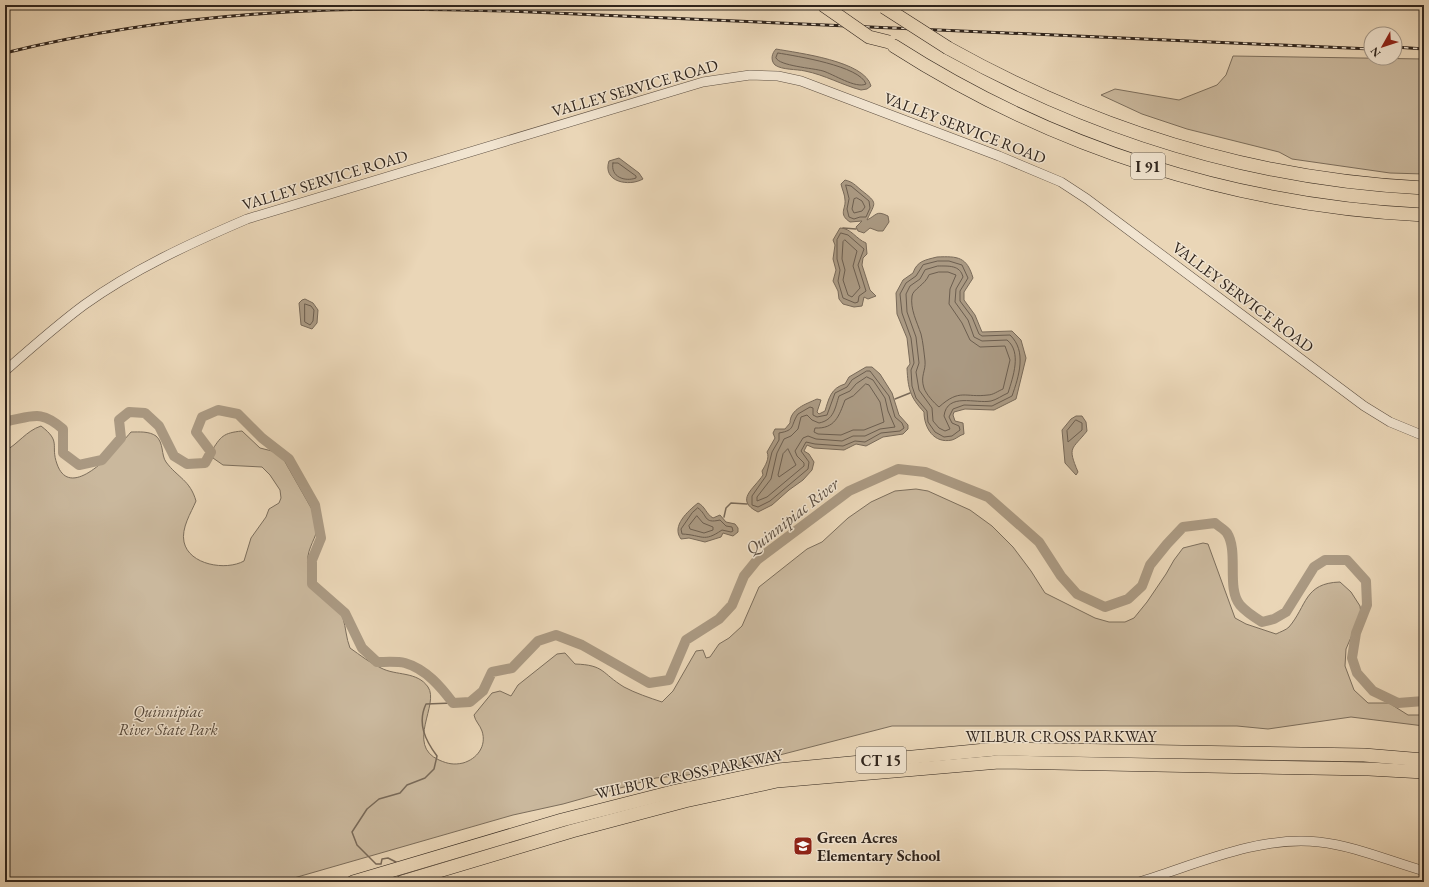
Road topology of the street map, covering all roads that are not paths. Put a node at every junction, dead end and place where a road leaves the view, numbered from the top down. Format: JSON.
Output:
{"nodes":[{"id":1,"x":823,"y":5,"type":"edge"},
{"id":2,"x":836,"y":5,"type":"edge"},
{"id":3,"x":883,"y":6,"type":"edge"},
{"id":4,"x":891,"y":44,"type":"junction"},
{"id":5,"x":1424,"y":188,"type":"edge"},
{"id":6,"x":1424,"y":215,"type":"edge"},
{"id":7,"x":5,"y":371,"type":"edge"},
{"id":8,"x":1424,"y":436,"type":"edge"},
{"id":9,"x":1424,"y":760,"type":"edge"},
{"id":10,"x":1424,"y":772,"type":"edge"},
{"id":11,"x":1424,"y":871,"type":"edge"},
{"id":12,"x":353,"y":882,"type":"edge"},
{"id":13,"x":402,"y":882,"type":"edge"},
{"id":14,"x":1139,"y":882,"type":"edge"}],
"edges":[{"from":1,"to":4,"type":"highway","bridge":true},
{"from":2,"to":4,"type":"highway","number":"I 91"},
{"from":3,"to":5,"type":"highway","number":"I 91","bridge":true},
{"from":4,"to":6,"type":"highway","number":"I 91"},
{"from":7,"to":8,"type":"street","name":"VALLEY SERVICE ROAD"},
{"from":9,"to":12,"type":"highway","name":"WILBUR CROSS PARKWAY","number":"CT 15"},
{"from":10,"to":13,"type":"highway","name":"WILBUR CROSS PARKWAY","number":"CT 15"},
{"from":11,"to":14,"type":"street"}]}
